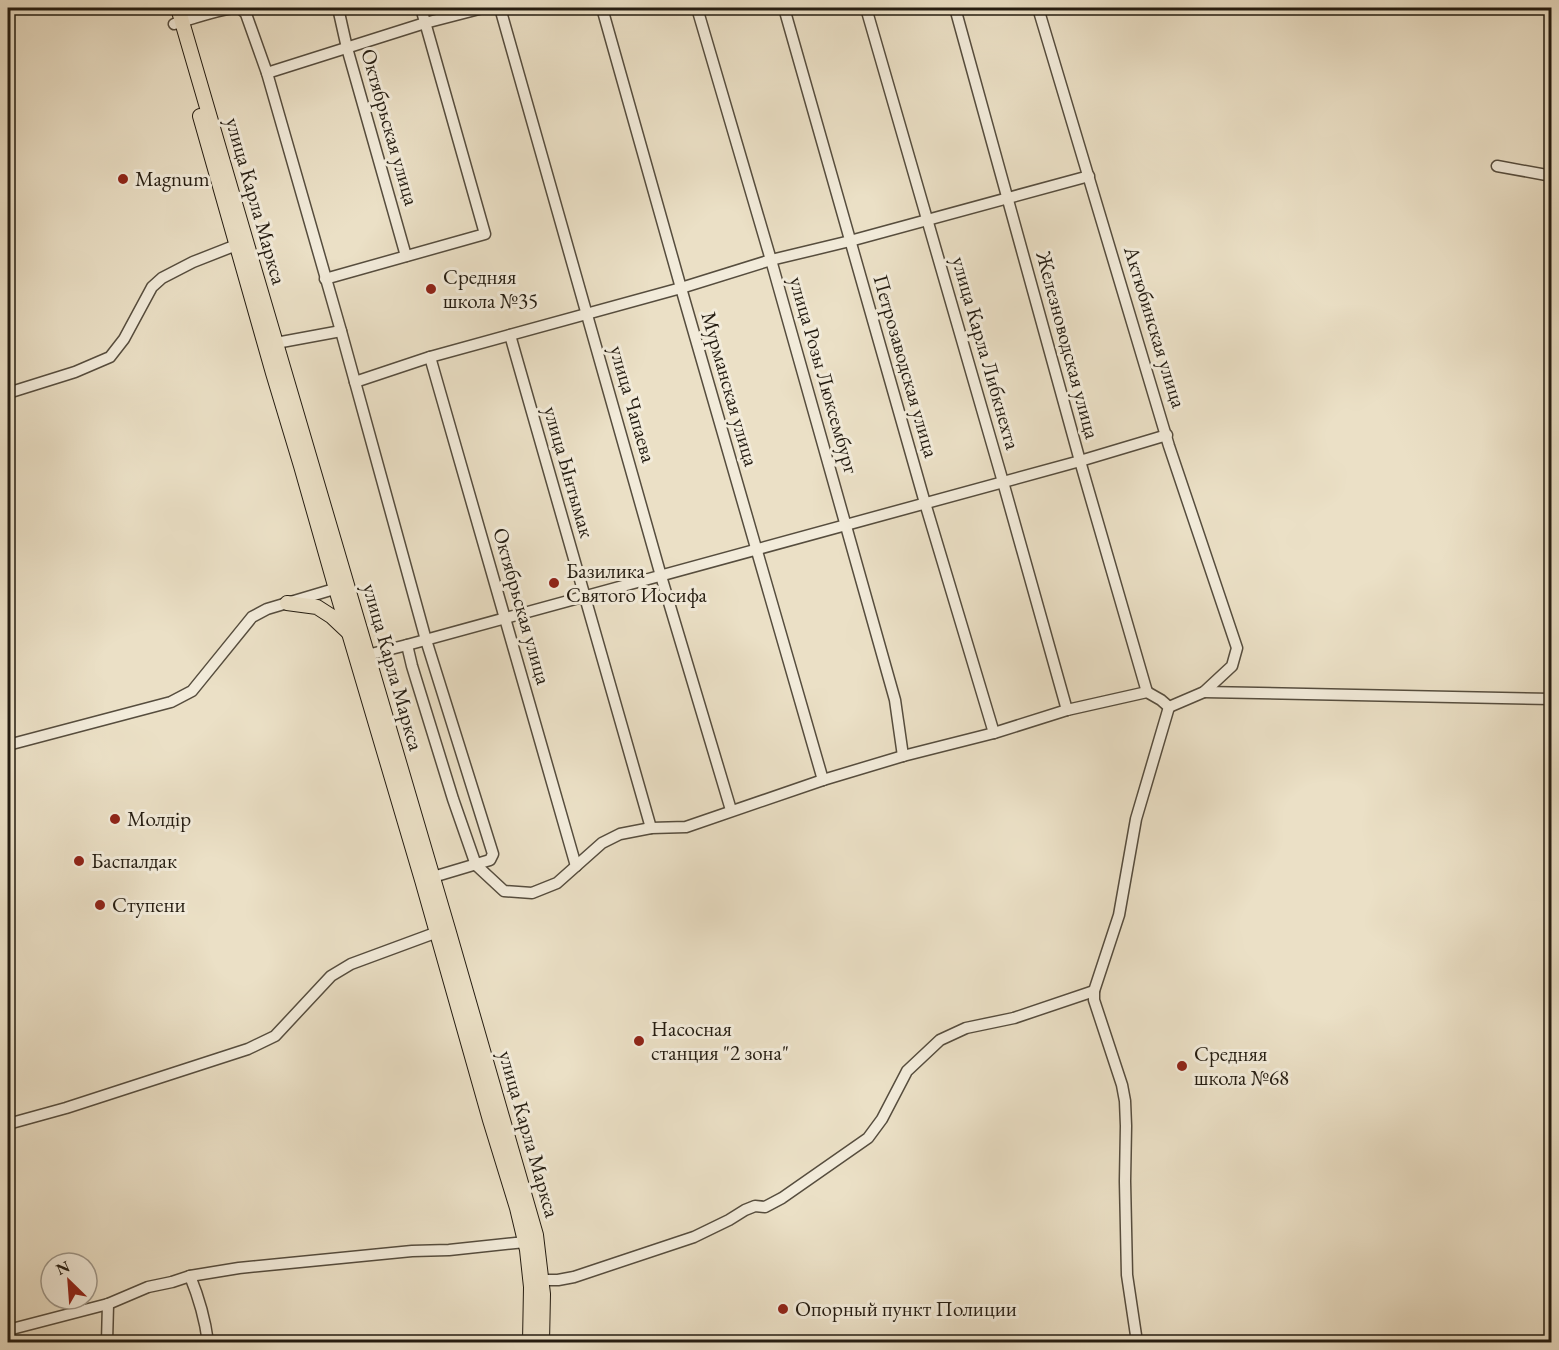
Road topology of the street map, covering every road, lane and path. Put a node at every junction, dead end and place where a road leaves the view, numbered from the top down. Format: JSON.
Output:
{"nodes":[{"id":1,"x":169,"y":8,"type":"edge"},
{"id":2,"x":178,"y":8,"type":"edge"},
{"id":3,"x":338,"y":8,"type":"edge"},
{"id":4,"x":421,"y":8,"type":"edge"},
{"id":5,"x":483,"y":8,"type":"edge"},
{"id":6,"x":501,"y":8,"type":"edge"},
{"id":7,"x":602,"y":8,"type":"edge"},
{"id":8,"x":697,"y":8,"type":"edge"},
{"id":9,"x":784,"y":8,"type":"edge"},
{"id":10,"x":866,"y":8,"type":"edge"},
{"id":11,"x":955,"y":8,"type":"edge"},
{"id":12,"x":1038,"y":8,"type":"edge"},
{"id":13,"x":179,"y":23,"type":"junction"},
{"id":14,"x":426,"y":23,"type":"junction"},
{"id":15,"x":347,"y":48,"type":"junction"},
{"id":16,"x":267,"y":73,"type":"junction"},
{"id":17,"x":1497,"y":166,"type":"dead end"},
{"id":18,"x":1089,"y":176,"type":"junction"},
{"id":19,"x":1551,"y":176,"type":"edge"},
{"id":20,"x":1008,"y":198,"type":"junction"},
{"id":21,"x":927,"y":220,"type":"junction"},
{"id":22,"x":850,"y":241,"type":"junction"},
{"id":23,"x":241,"y":243,"type":"junction"},
{"id":24,"x":406,"y":256,"type":"junction"},
{"id":25,"x":771,"y":260,"type":"junction"},
{"id":26,"x":325,"y":279,"type":"junction"},
{"id":27,"x":681,"y":288,"type":"junction"},
{"id":28,"x":588,"y":314,"type":"junction"},
{"id":29,"x":341,"y":331,"type":"junction"},
{"id":30,"x":510,"y":335,"type":"junction"},
{"id":31,"x":276,"y":343,"type":"junction"},
{"id":32,"x":430,"y":357,"type":"junction"},
{"id":33,"x":355,"y":382,"type":"junction"},
{"id":34,"x":8,"y":393,"type":"edge"},
{"id":35,"x":1167,"y":435,"type":"junction"},
{"id":36,"x":1080,"y":461,"type":"junction"},
{"id":37,"x":1003,"y":482,"type":"junction"},
{"id":38,"x":925,"y":503,"type":"junction"},
{"id":39,"x":847,"y":525,"type":"junction"},
{"id":40,"x":756,"y":550,"type":"junction"},
{"id":41,"x":662,"y":576,"type":"junction"},
{"id":42,"x":342,"y":587,"type":"junction"},
{"id":43,"x":584,"y":597,"type":"junction"},
{"id":44,"x":287,"y":603,"type":"junction"},
{"id":45,"x":506,"y":618,"type":"junction"},
{"id":46,"x":349,"y":632,"type":"junction"},
{"id":47,"x":426,"y":640,"type":"junction"},
{"id":48,"x":407,"y":645,"type":"junction"},
{"id":49,"x":367,"y":655,"type":"junction"},
{"id":50,"x":1148,"y":692,"type":"junction"},
{"id":51,"x":1204,"y":692,"type":"junction"},
{"id":52,"x":1551,"y":699,"type":"edge"},
{"id":53,"x":1169,"y":707,"type":"junction"},
{"id":54,"x":1067,"y":710,"type":"junction"},
{"id":55,"x":994,"y":734,"type":"junction"},
{"id":56,"x":8,"y":745,"type":"edge"},
{"id":57,"x":903,"y":756,"type":"junction"},
{"id":58,"x":823,"y":780,"type":"junction"},
{"id":59,"x":731,"y":810,"type":"junction"},
{"id":60,"x":651,"y":828,"type":"junction"},
{"id":61,"x":476,"y":865,"type":"junction"},
{"id":62,"x":576,"y":866,"type":"junction"},
{"id":63,"x":433,"y":877,"type":"junction"},
{"id":64,"x":443,"y":931,"type":"junction"},
{"id":65,"x":1094,"y":991,"type":"junction"},
{"id":66,"x":8,"y":1124,"type":"edge"},
{"id":67,"x":525,"y":1242,"type":"junction"},
{"id":68,"x":190,"y":1276,"type":"junction"},
{"id":69,"x":537,"y":1280,"type":"junction"},
{"id":70,"x":108,"y":1304,"type":"junction"},
{"id":71,"x":8,"y":1330,"type":"edge"},
{"id":72,"x":107,"y":1342,"type":"edge"},
{"id":73,"x":208,"y":1342,"type":"edge"},
{"id":74,"x":530,"y":1342,"type":"edge"},
{"id":75,"x":542,"y":1342,"type":"edge"},
{"id":76,"x":1137,"y":1342,"type":"edge"}],
"edges":[{"from":1,"to":13,"type":"main road","name":"улица Карла Маркса"},
{"from":2,"to":13,"type":"main road","name":"улица Карла Маркса"},
{"from":3,"to":15,"type":"street","name":"Октябрьская улица"},
{"from":4,"to":14,"type":"street"},
{"from":5,"to":14,"type":"street"},
{"from":6,"to":28,"type":"street","name":"улица Чапаева"},
{"from":7,"to":27,"type":"street","name":"Мурманская улица"},
{"from":8,"to":25,"type":"street","name":"улица Розы Люксембург"},
{"from":9,"to":22,"type":"street","name":"Петрозаводская улица"},
{"from":10,"to":21,"type":"street","name":"улица Карла Либкнехта"},
{"from":11,"to":20,"type":"street","name":"Железноводская улица"},
{"from":12,"to":18,"type":"street","name":"Актюбинская улица"},
{"from":13,"to":16,"type":"street"},
{"from":13,"to":23,"type":"main road","name":"улица Карла Маркса"},
{"from":14,"to":15,"type":"street"},
{"from":14,"to":24,"type":"street"},
{"from":15,"to":16,"type":"street"},
{"from":15,"to":24,"type":"street","name":"Октябрьская улица"},
{"from":16,"to":26,"type":"street"},
{"from":17,"to":19,"type":"street"},
{"from":18,"to":20,"type":"street"},
{"from":18,"to":35,"type":"street","name":"Актюбинская улица"},
{"from":20,"to":21,"type":"street"},
{"from":20,"to":36,"type":"street","name":"Железноводская улица"},
{"from":21,"to":22,"type":"street"},
{"from":21,"to":37,"type":"street","name":"улица Карла Либкнехта"},
{"from":22,"to":25,"type":"street"},
{"from":22,"to":38,"type":"street","name":"Петрозаводская улица"},
{"from":23,"to":31,"type":"main road","name":"улица Карла Маркса"},
{"from":23,"to":34,"type":"street"},
{"from":23,"to":42,"type":"main road","name":"улица Карла Маркса"},
{"from":24,"to":26,"type":"street"},
{"from":25,"to":27,"type":"street"},
{"from":25,"to":39,"type":"street","name":"улица Розы Люксембург"},
{"from":26,"to":29,"type":"street"},
{"from":27,"to":28,"type":"street"},
{"from":27,"to":40,"type":"street","name":"Мурманская улица"},
{"from":28,"to":30,"type":"street"},
{"from":28,"to":41,"type":"street","name":"улица Чапаева"},
{"from":29,"to":31,"type":"street"},
{"from":29,"to":33,"type":"street"},
{"from":30,"to":32,"type":"street"},
{"from":30,"to":43,"type":"street","name":"улица Ынтымак"},
{"from":31,"to":42,"type":"main road","name":"улица Карла Маркса"},
{"from":32,"to":33,"type":"street"},
{"from":32,"to":45,"type":"street","name":"Октябрьская улица"},
{"from":33,"to":47,"type":"street"},
{"from":35,"to":36,"type":"street"},
{"from":35,"to":51,"type":"street","name":"Актюбинская улица"},
{"from":36,"to":37,"type":"street"},
{"from":36,"to":50,"type":"street","name":"Железноводская улица"},
{"from":37,"to":38,"type":"street"},
{"from":37,"to":54,"type":"street","name":"улица Карла Либкнехта"},
{"from":38,"to":39,"type":"street"},
{"from":38,"to":55,"type":"street","name":"Петрозаводская улица"},
{"from":39,"to":40,"type":"street"},
{"from":39,"to":57,"type":"street","name":"улица Розы Люксембург"},
{"from":40,"to":41,"type":"street"},
{"from":40,"to":58,"type":"street","name":"Мурманская улица"},
{"from":41,"to":43,"type":"street"},
{"from":41,"to":59,"type":"street","name":"улица Чапаева"},
{"from":42,"to":44,"type":"street"},
{"from":42,"to":46,"type":"main road","name":"улица Карла Маркса"},
{"from":42,"to":49,"type":"main road","name":"улица Карла Маркса"},
{"from":43,"to":45,"type":"street"},
{"from":43,"to":60,"type":"street","name":"улица Ынтымак"},
{"from":44,"to":46,"type":"main road"},
{"from":44,"to":56,"type":"street"},
{"from":45,"to":47,"type":"street"},
{"from":45,"to":62,"type":"street","name":"Октябрьская улица"},
{"from":46,"to":64,"type":"main road","name":"улица Карла Маркса"},
{"from":47,"to":48,"type":"street"},
{"from":47,"to":61,"type":"street"},
{"from":48,"to":49,"type":"street"},
{"from":48,"to":61,"type":"street"},
{"from":49,"to":63,"type":"main road","name":"улица Карла Маркса"},
{"from":50,"to":53,"type":"street"},
{"from":50,"to":54,"type":"street"},
{"from":51,"to":52,"type":"street"},
{"from":51,"to":53,"type":"street"},
{"from":53,"to":65,"type":"street"},
{"from":54,"to":55,"type":"street"},
{"from":55,"to":57,"type":"street"},
{"from":57,"to":58,"type":"street"},
{"from":58,"to":59,"type":"street"},
{"from":59,"to":60,"type":"street"},
{"from":60,"to":62,"type":"street"},
{"from":61,"to":62,"type":"street"},
{"from":61,"to":63,"type":"street"},
{"from":63,"to":64,"type":"main road","name":"улица Карла Маркса"},
{"from":64,"to":66,"type":"street"},
{"from":64,"to":67,"type":"main road","name":"улица Карла Маркса"},
{"from":64,"to":69,"type":"main road","name":"улица Карла Маркса"},
{"from":65,"to":69,"type":"street"},
{"from":65,"to":76,"type":"street"},
{"from":67,"to":68,"type":"street"},
{"from":67,"to":69,"type":"main road","name":"улица Карла Маркса"},
{"from":68,"to":70,"type":"street"},
{"from":68,"to":73,"type":"street"},
{"from":69,"to":74,"type":"main road","name":"улица Карла Маркса"},
{"from":69,"to":75,"type":"main road","name":"улица Карла Маркса"},
{"from":70,"to":71,"type":"street"},
{"from":70,"to":72,"type":"street"}]}
